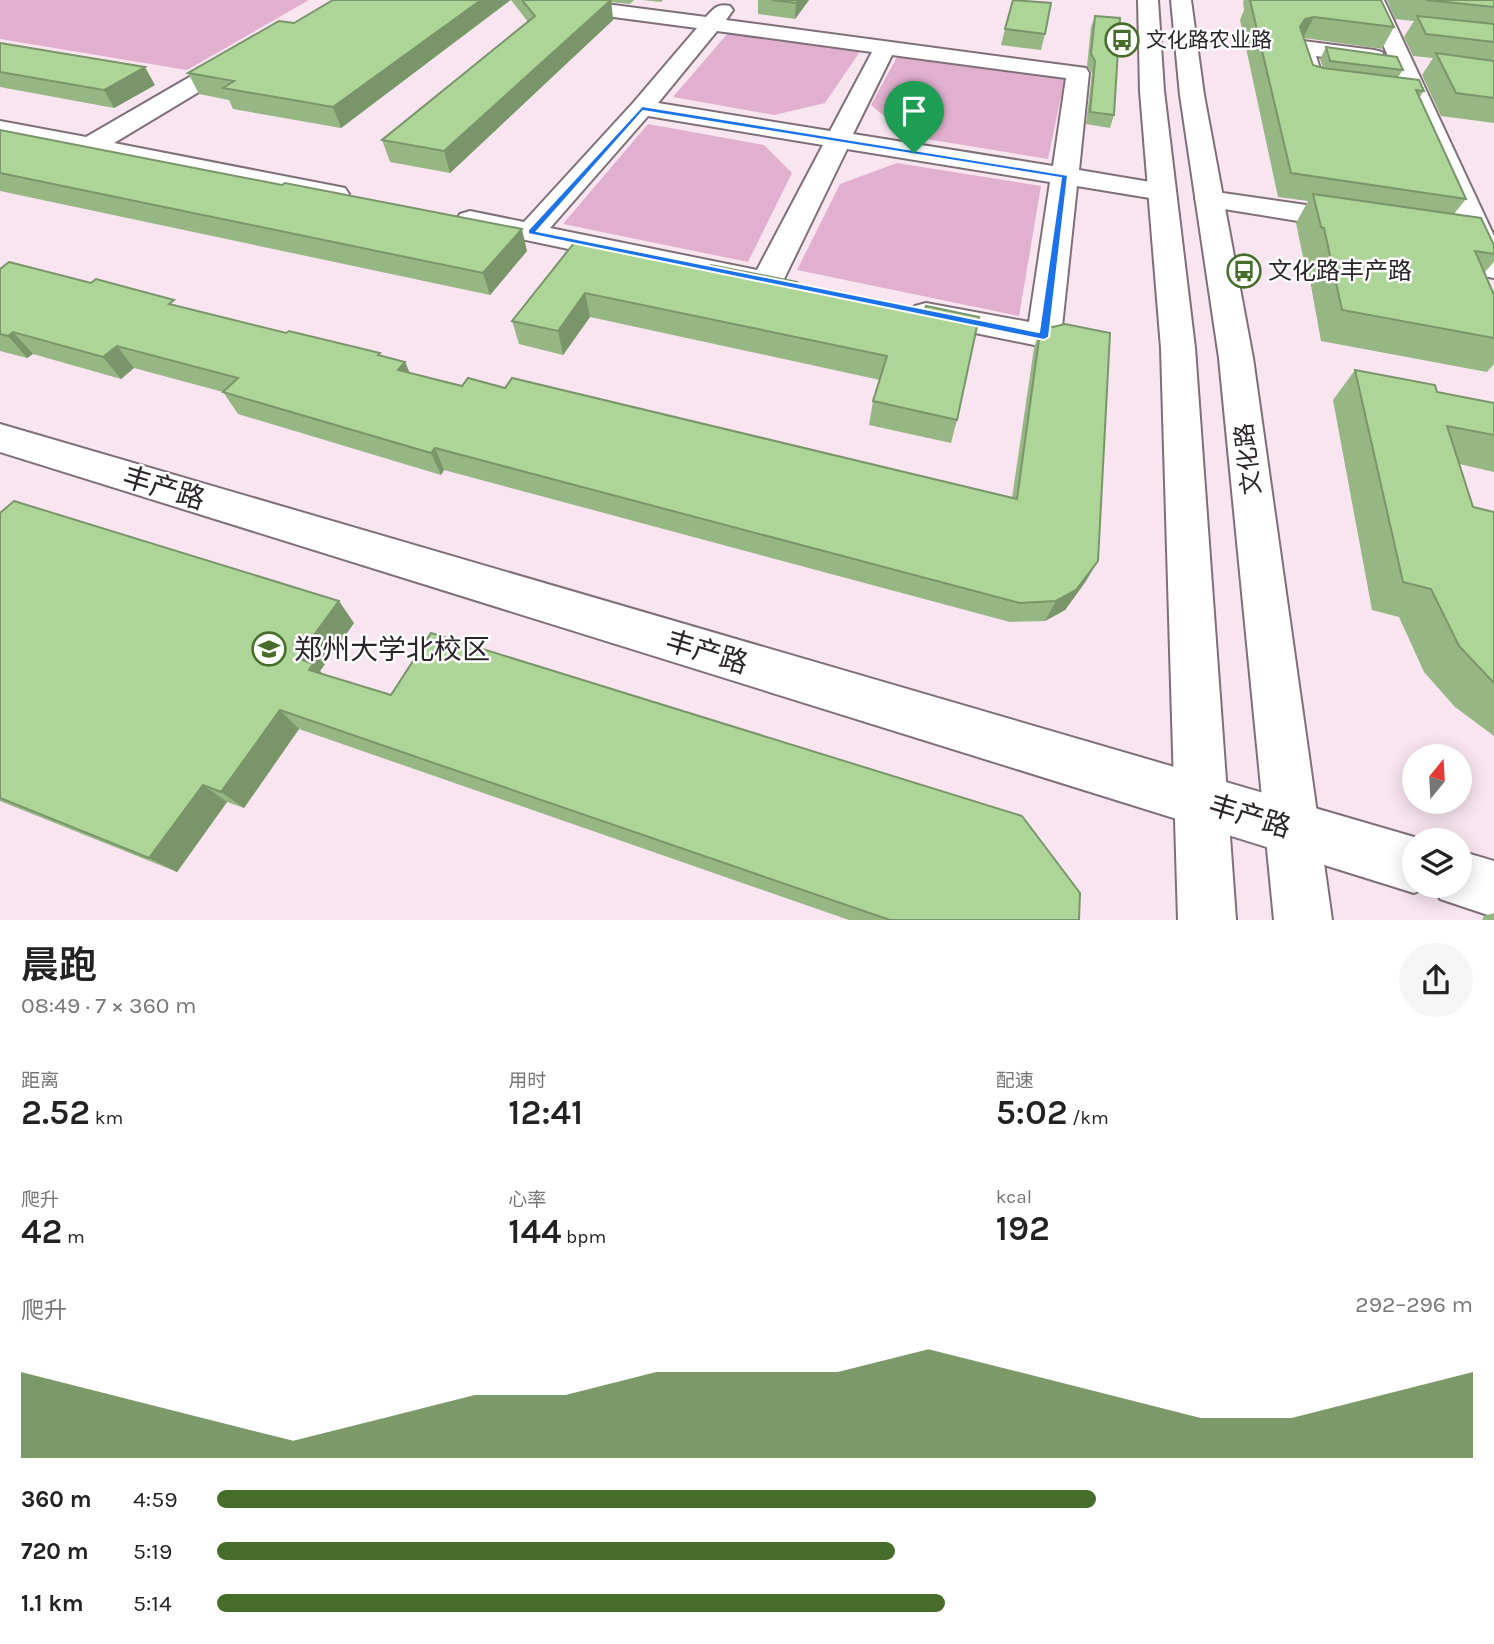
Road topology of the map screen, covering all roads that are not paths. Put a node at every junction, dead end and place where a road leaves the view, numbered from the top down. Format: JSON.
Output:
{"nodes":[{"id":1,"x":530,"y":0,"type":"edge"},
{"id":2,"x":732,"y":0,"type":"edge"},
{"id":3,"x":1148,"y":0,"type":"edge"},
{"id":4,"x":1181,"y":0,"type":"edge"},
{"id":5,"x":1374,"y":0,"type":"edge"},
{"id":6,"x":711,"y":24,"type":"junction"},
{"id":7,"x":1386,"y":26,"type":"junction"},
{"id":8,"x":1413,"y":29,"type":"dead end"},
{"id":9,"x":885,"y":47,"type":"junction"},
{"id":10,"x":255,"y":49,"type":"edge"},
{"id":11,"x":1403,"y":62,"type":"junction"},
{"id":12,"x":1430,"y":67,"type":"edge"},
{"id":13,"x":1352,"y":86,"type":"edge"},
{"id":14,"x":1392,"y":91,"type":"edge"},
{"id":15,"x":1418,"y":94,"type":"junction"},
{"id":16,"x":642,"y":108,"type":"junction"},
{"id":17,"x":0,"y":128,"type":"edge"},
{"id":18,"x":838,"y":141,"type":"junction"},
{"id":19,"x":90,"y":146,"type":"junction"},
{"id":20,"x":1065,"y":177,"type":"junction"},
{"id":21,"x":1162,"y":192,"type":"junction"},
{"id":22,"x":357,"y":198,"type":"edge"},
{"id":23,"x":1209,"y":199,"type":"junction"},
{"id":24,"x":437,"y":214,"type":"edge"},
{"id":25,"x":1385,"y":225,"type":"edge"},
{"id":26,"x":531,"y":232,"type":"junction"},
{"id":27,"x":1494,"y":269,"type":"edge"},
{"id":28,"x":899,"y":308,"type":"edge"},
{"id":29,"x":0,"y":438,"type":"edge"},
{"id":30,"x":1201,"y":801,"type":"junction"},
{"id":31,"x":1292,"y":828,"type":"junction"},
{"id":32,"x":1402,"y":861,"type":"edge"},
{"id":33,"x":1472,"y":883,"type":"edge"},
{"id":34,"x":1494,"y":889,"type":"edge"},
{"id":35,"x":1207,"y":919,"type":"edge"},
{"id":36,"x":1303,"y":919,"type":"edge"}],
"edges":[{"from":1,"to":6,"type":"main road"},
{"from":2,"to":6,"type":"main road"},
{"from":3,"to":21,"type":"main road"},
{"from":4,"to":23,"type":"main road","name":"文化路"},
{"from":5,"to":7,"type":"main road"},
{"from":6,"to":9,"type":"main road"},
{"from":6,"to":16,"type":"main road"},
{"from":7,"to":8,"type":"main road"},
{"from":7,"to":11,"type":"main road"},
{"from":9,"to":18,"type":"main road"},
{"from":9,"to":20,"type":"main road"},
{"from":10,"to":19,"type":"main road"},
{"from":11,"to":12,"type":"main road"},
{"from":11,"to":13,"type":"main road"},
{"from":11,"to":15,"type":"main road"},
{"from":14,"to":15,"type":"main road"},
{"from":15,"to":27,"type":"main road"},
{"from":16,"to":18,"type":"main road"},
{"from":16,"to":26,"type":"main road"},
{"from":17,"to":19,"type":"main road"},
{"from":18,"to":20,"type":"main road"},
{"from":18,"to":26,"type":"main road"},
{"from":19,"to":22,"type":"main road"},
{"from":20,"to":21,"type":"main road"},
{"from":20,"to":28,"type":"main road"},
{"from":21,"to":30,"type":"main road"},
{"from":23,"to":25,"type":"main road"},
{"from":23,"to":31,"type":"main road","name":"文化路"},
{"from":24,"to":26,"type":"main road"},
{"from":29,"to":30,"type":"main road","name":"丰产路"},
{"from":30,"to":31,"type":"main road","name":"丰产路"},
{"from":30,"to":35,"type":"main road"},
{"from":31,"to":32,"type":"main road","name":"丰产路"},
{"from":31,"to":36,"type":"main road","name":"文化路"},
{"from":33,"to":34,"type":"main road"}]}
